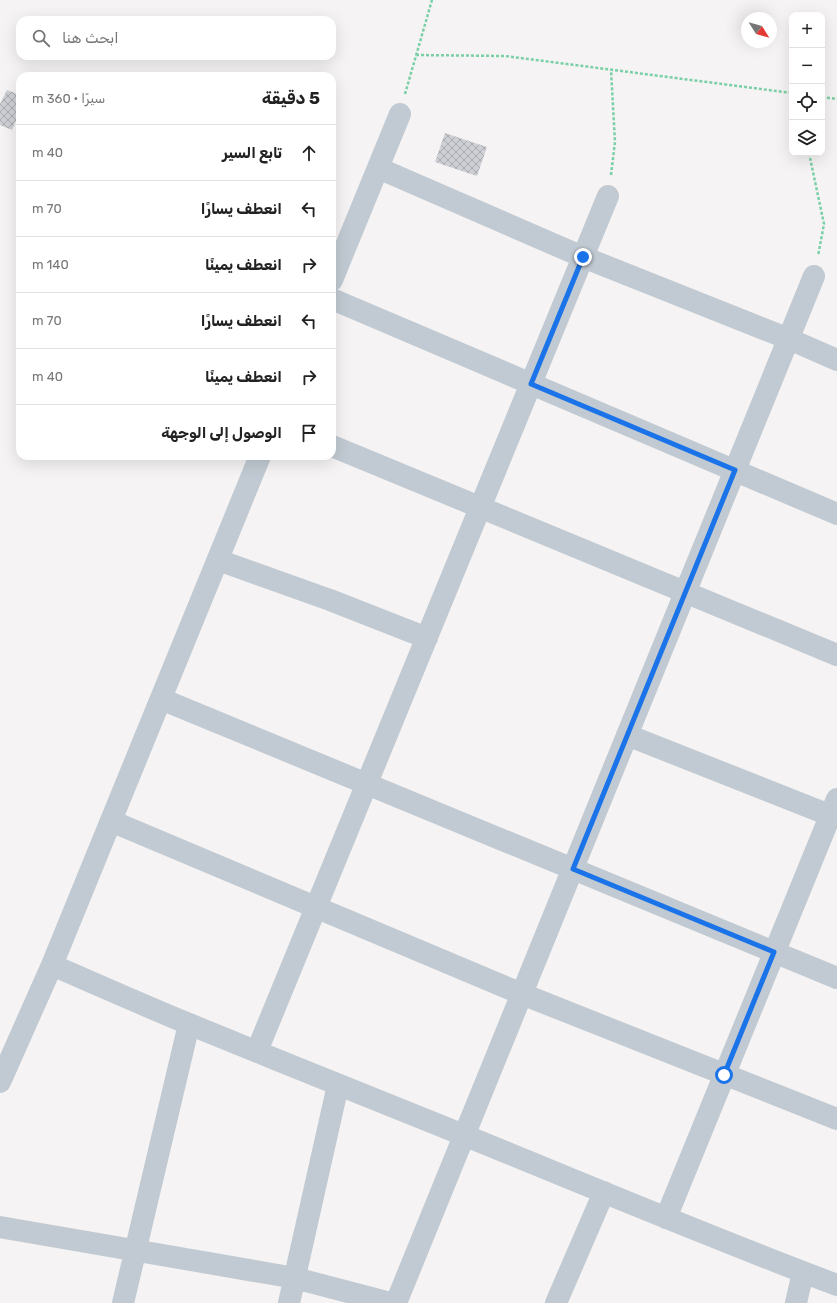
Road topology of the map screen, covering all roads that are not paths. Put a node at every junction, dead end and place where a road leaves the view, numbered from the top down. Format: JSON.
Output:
{"nodes":[{"id":1,"x":400,"y":114,"type":"road end"},
{"id":2,"x":378,"y":168,"type":"junction"},
{"id":3,"x":608,"y":196,"type":"road end"},
{"id":4,"x":583,"y":257,"type":"junction"},
{"id":5,"x":336,"y":270,"type":"edge"},
{"id":6,"x":814,"y":276,"type":"road end"},
{"id":7,"x":336,"y":301,"type":"edge"},
{"id":8,"x":789,"y":339,"type":"junction"},
{"id":9,"x":837,"y":360,"type":"edge"},
{"id":10,"x":531,"y":384,"type":"junction"},
{"id":11,"x":336,"y":448,"type":"edge"},
{"id":12,"x":258,"y":460,"type":"edge"},
{"id":13,"x":735,"y":470,"type":"junction"},
{"id":14,"x":480,"y":508,"type":"junction"},
{"id":15,"x":837,"y":514,"type":"edge"},
{"id":16,"x":218,"y":560,"type":"junction"},
{"id":17,"x":685,"y":592,"type":"junction"},
{"id":18,"x":426,"y":638,"type":"junction"},
{"id":19,"x":837,"y":655,"type":"edge"},
{"id":20,"x":160,"y":699,"type":"junction"},
{"id":21,"x":627,"y":735,"type":"junction"},
{"id":22,"x":366,"y":784,"type":"junction"},
{"id":23,"x":835,"y":811,"type":"edge"},
{"id":24,"x":111,"y":821,"type":"junction"},
{"id":25,"x":573,"y":869,"type":"junction"},
{"id":26,"x":316,"y":907,"type":"junction"},
{"id":27,"x":774,"y":952,"type":"junction"},
{"id":28,"x":52,"y":965,"type":"junction"},
{"id":29,"x":837,"y":978,"type":"edge"},
{"id":30,"x":522,"y":994,"type":"junction"},
{"id":31,"x":189,"y":1024,"type":"junction"},
{"id":32,"x":257,"y":1051,"type":"junction"},
{"id":33,"x":724,"y":1075,"type":"junction"},
{"id":34,"x":0,"y":1082,"type":"edge"},
{"id":35,"x":338,"y":1085,"type":"junction"},
{"id":36,"x":837,"y":1120,"type":"edge"},
{"id":37,"x":464,"y":1135,"type":"junction"},
{"id":38,"x":604,"y":1192,"type":"junction"},
{"id":39,"x":666,"y":1218,"type":"junction"},
{"id":40,"x":0,"y":1227,"type":"edge"},
{"id":41,"x":134,"y":1251,"type":"junction"},
{"id":42,"x":803,"y":1272,"type":"junction"},
{"id":43,"x":295,"y":1278,"type":"junction"},
{"id":44,"x":837,"y":1286,"type":"edge"},
{"id":45,"x":123,"y":1303,"type":"edge"},
{"id":46,"x":290,"y":1303,"type":"edge"},
{"id":47,"x":390,"y":1303,"type":"edge"},
{"id":48,"x":396,"y":1303,"type":"edge"},
{"id":49,"x":556,"y":1303,"type":"edge"},
{"id":50,"x":796,"y":1303,"type":"edge"}],
"edges":[{"from":1,"to":2,"type":"street"},
{"from":2,"to":4,"type":"street"},
{"from":2,"to":5,"type":"street"},
{"from":3,"to":4,"type":"street"},
{"from":4,"to":8,"type":"street"},
{"from":4,"to":10,"type":"street"},
{"from":6,"to":8,"type":"street"},
{"from":7,"to":10,"type":"street"},
{"from":8,"to":9,"type":"street"},
{"from":8,"to":13,"type":"street"},
{"from":10,"to":13,"type":"street"},
{"from":10,"to":14,"type":"street"},
{"from":11,"to":14,"type":"street"},
{"from":12,"to":16,"type":"street"},
{"from":13,"to":15,"type":"street"},
{"from":13,"to":17,"type":"street"},
{"from":14,"to":17,"type":"street"},
{"from":14,"to":18,"type":"street"},
{"from":16,"to":18,"type":"street"},
{"from":16,"to":20,"type":"street"},
{"from":17,"to":19,"type":"street"},
{"from":17,"to":21,"type":"street"},
{"from":18,"to":22,"type":"street"},
{"from":20,"to":22,"type":"street"},
{"from":20,"to":24,"type":"street"},
{"from":21,"to":23,"type":"street"},
{"from":21,"to":25,"type":"street"},
{"from":22,"to":25,"type":"street"},
{"from":22,"to":26,"type":"street"},
{"from":23,"to":27,"type":"street"},
{"from":24,"to":26,"type":"street"},
{"from":24,"to":28,"type":"street"},
{"from":25,"to":27,"type":"street"},
{"from":25,"to":30,"type":"street"},
{"from":26,"to":30,"type":"street"},
{"from":26,"to":32,"type":"street"},
{"from":27,"to":29,"type":"street"},
{"from":27,"to":33,"type":"street"},
{"from":28,"to":31,"type":"street"},
{"from":28,"to":34,"type":"street"},
{"from":30,"to":33,"type":"street"},
{"from":30,"to":37,"type":"street"},
{"from":31,"to":32,"type":"street"},
{"from":31,"to":41,"type":"street"},
{"from":32,"to":35,"type":"street"},
{"from":33,"to":36,"type":"street"},
{"from":33,"to":39,"type":"street"},
{"from":35,"to":37,"type":"street"},
{"from":35,"to":43,"type":"street"},
{"from":37,"to":38,"type":"street"},
{"from":37,"to":48,"type":"street"},
{"from":38,"to":39,"type":"street"},
{"from":38,"to":49,"type":"street"},
{"from":39,"to":42,"type":"street"},
{"from":40,"to":41,"type":"street"},
{"from":41,"to":43,"type":"street"},
{"from":41,"to":45,"type":"street"},
{"from":42,"to":44,"type":"street"},
{"from":42,"to":50,"type":"street"},
{"from":43,"to":46,"type":"street"},
{"from":43,"to":47,"type":"street"}]}
